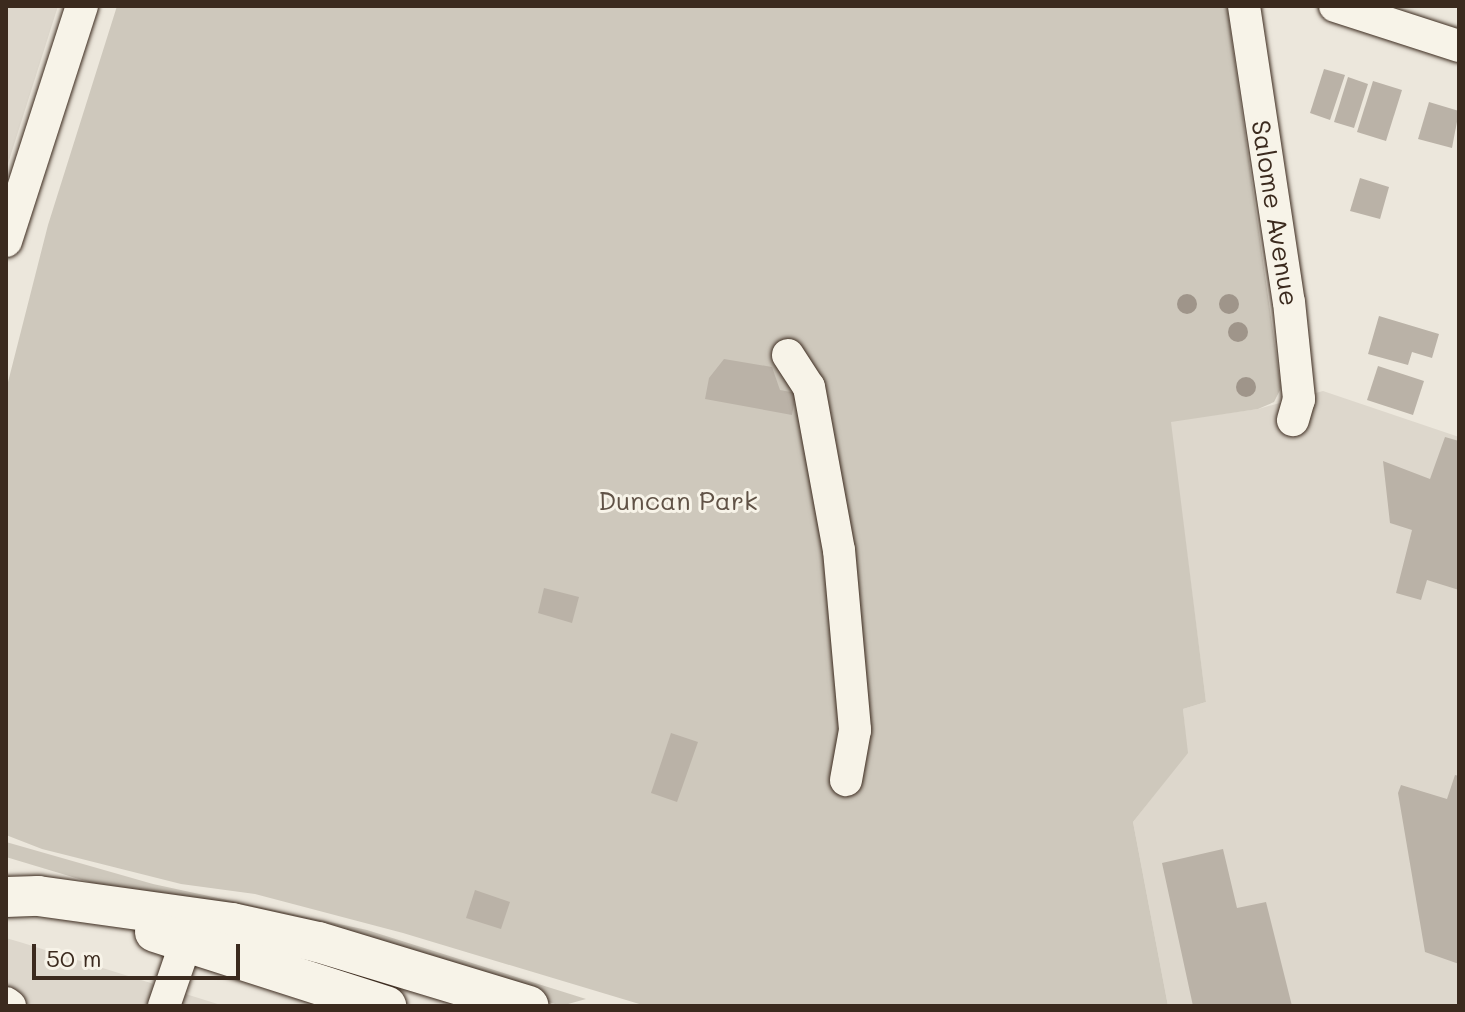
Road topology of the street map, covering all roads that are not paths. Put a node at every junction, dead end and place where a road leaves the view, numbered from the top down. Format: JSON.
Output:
{"nodes":[{"id":1,"x":82,"y":6,"type":"edge"},
{"id":2,"x":1244,"y":6,"type":"edge"},
{"id":3,"x":1335,"y":6,"type":"edge"},
{"id":4,"x":1459,"y":46,"type":"edge"},
{"id":5,"x":6,"y":241,"type":"edge"},
{"id":6,"x":788,"y":355,"type":"dead end"},
{"id":7,"x":1293,"y":420,"type":"dead end"},
{"id":8,"x":846,"y":780,"type":"dead end"},
{"id":9,"x":17,"y":893,"type":"edge"},
{"id":10,"x":186,"y":942,"type":"junction"},
{"id":11,"x":164,"y":1006,"type":"edge"},
{"id":12,"x":386,"y":1006,"type":"edge"},
{"id":13,"x":528,"y":1006,"type":"edge"}],
"edges":[{"from":1,"to":5,"type":"street"},
{"from":2,"to":7,"type":"street","name":"Salome Avenue"},
{"from":3,"to":4,"type":"street"},
{"from":6,"to":8,"type":"street"},
{"from":9,"to":10,"type":"main road"},
{"from":9,"to":13,"type":"main road"},
{"from":10,"to":11,"type":"street"},
{"from":10,"to":12,"type":"main road"}]}
